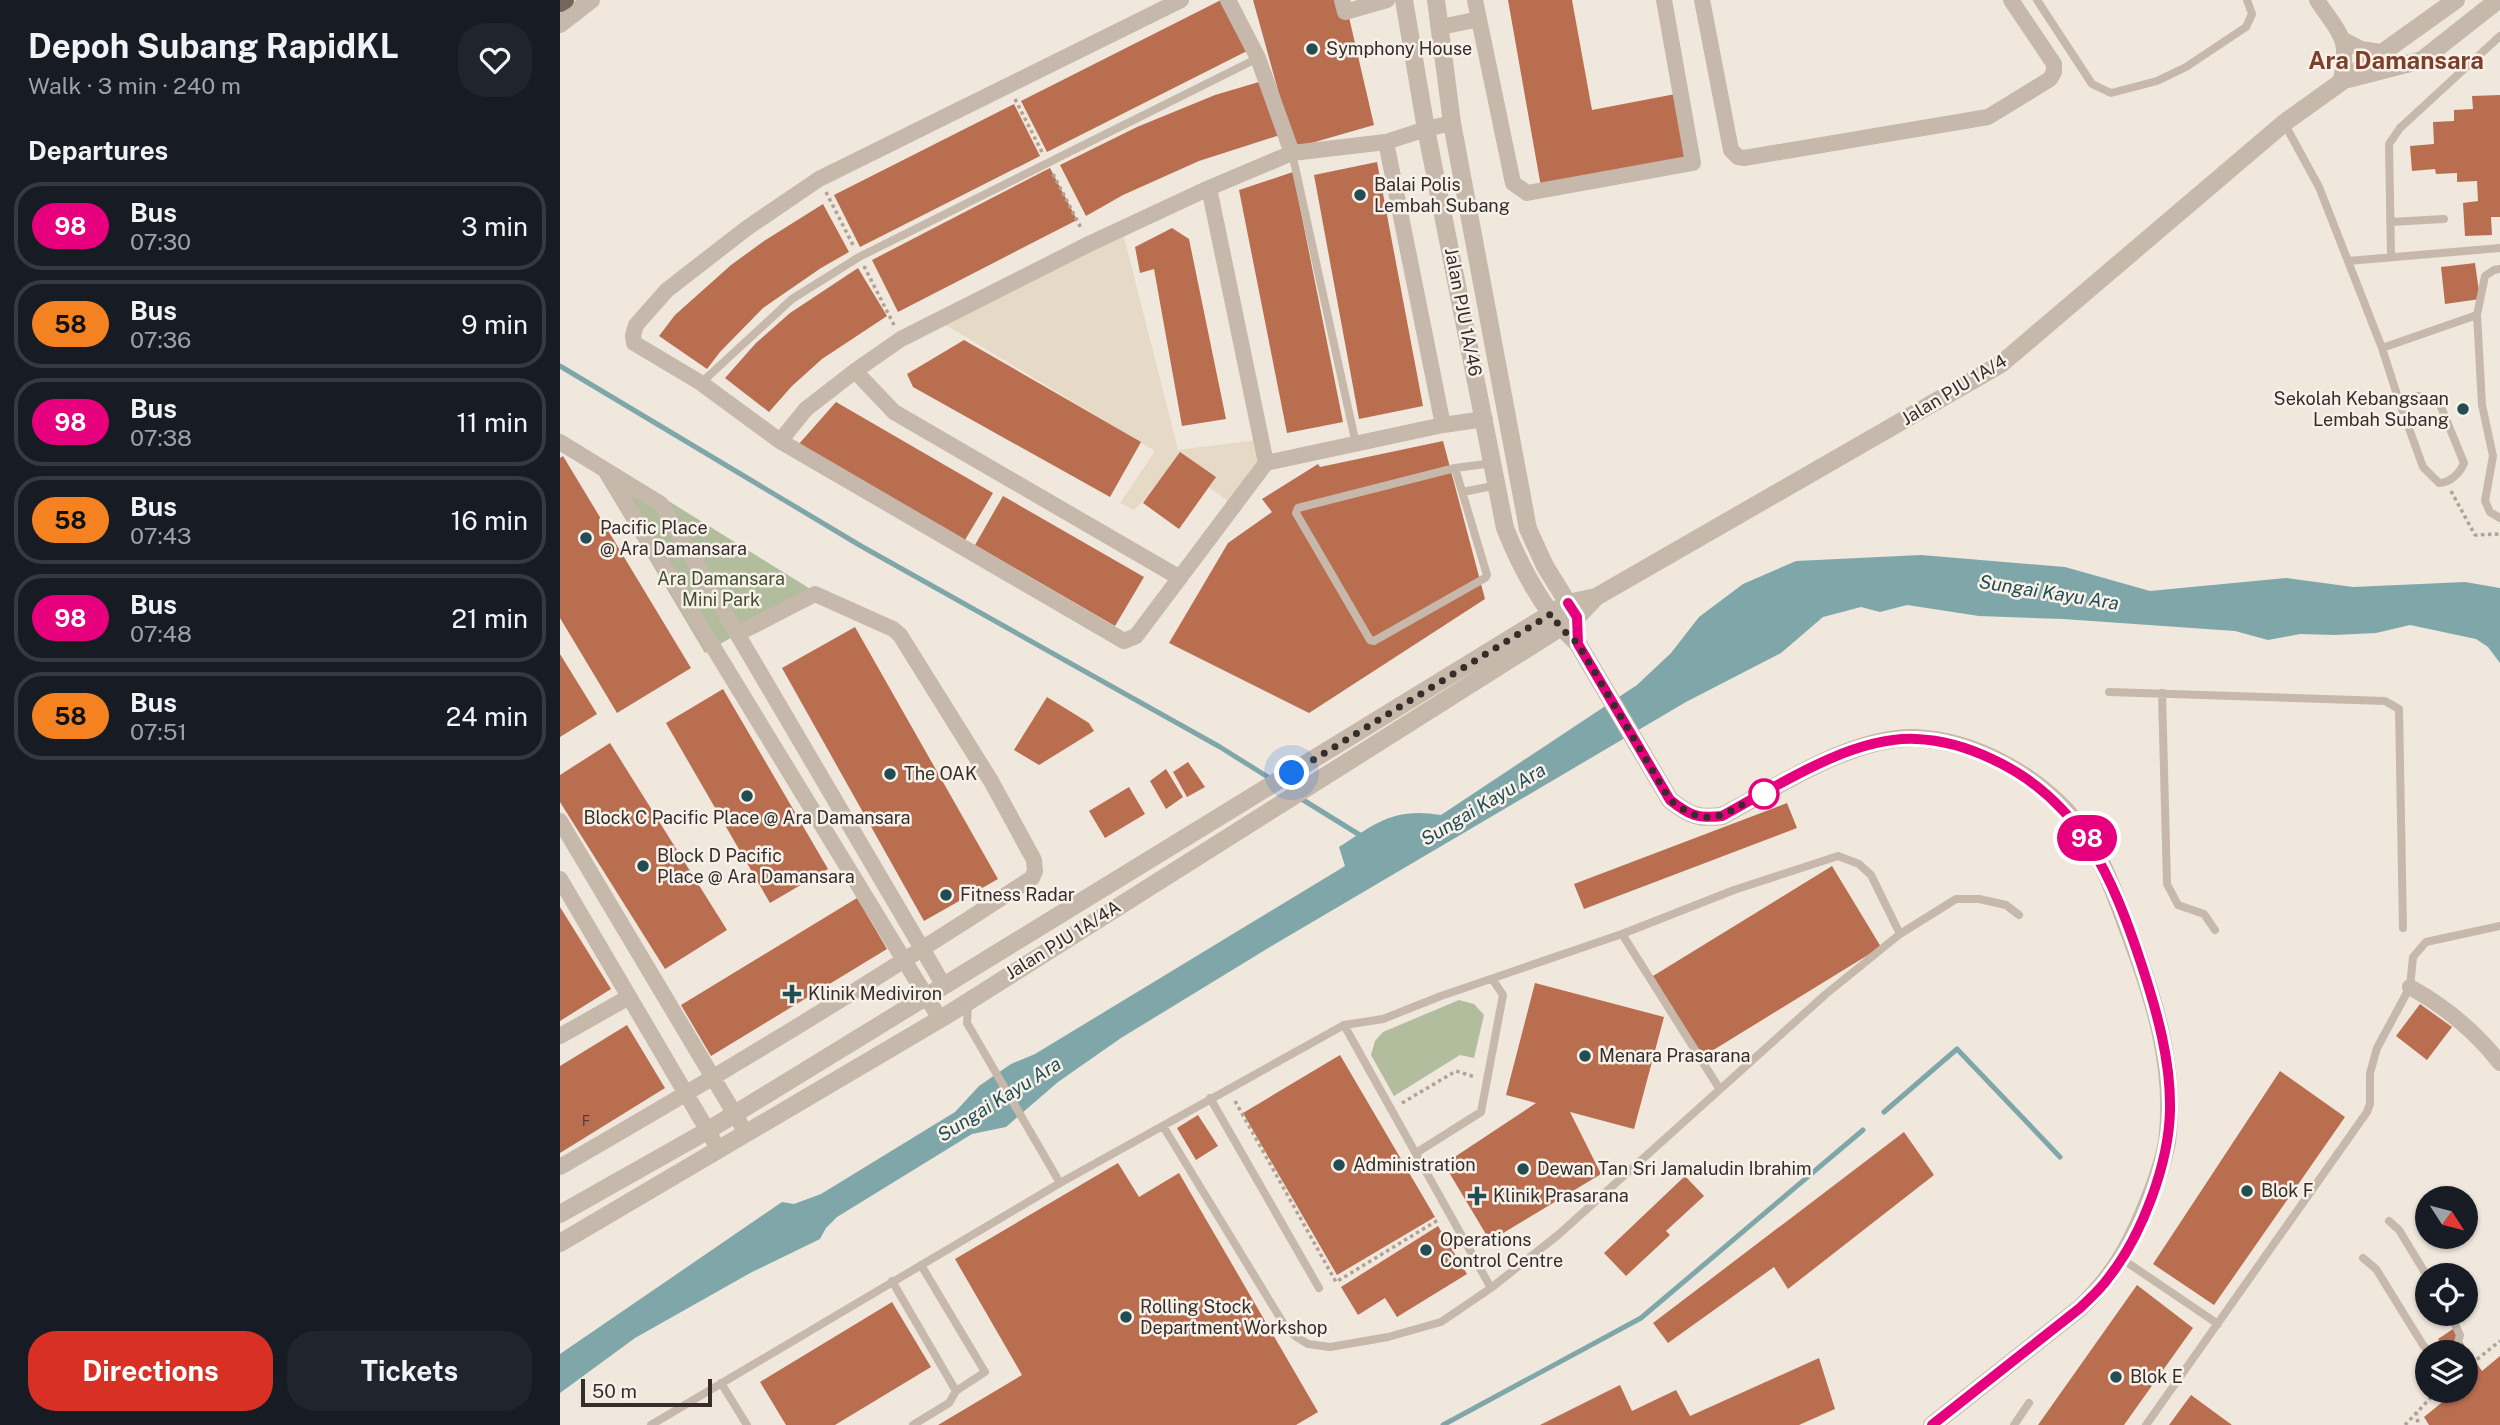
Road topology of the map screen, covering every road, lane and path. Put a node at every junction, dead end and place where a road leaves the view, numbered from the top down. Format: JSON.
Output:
{"nodes":[{"id":1,"x":565,"y":0,"type":"edge"},
{"id":2,"x":591,"y":0,"type":"edge"},
{"id":3,"x":1181,"y":0,"type":"edge"},
{"id":4,"x":1228,"y":0,"type":"edge"},
{"id":5,"x":1342,"y":0,"type":"edge"},
{"id":6,"x":1387,"y":0,"type":"edge"},
{"id":7,"x":1404,"y":0,"type":"edge"},
{"id":8,"x":1436,"y":0,"type":"edge"},
{"id":9,"x":1475,"y":0,"type":"edge"},
{"id":10,"x":1664,"y":0,"type":"edge"},
{"id":11,"x":1702,"y":0,"type":"edge"},
{"id":12,"x":2011,"y":0,"type":"edge"},
{"id":13,"x":2037,"y":0,"type":"edge"},
{"id":14,"x":2247,"y":0,"type":"edge"},
{"id":15,"x":2317,"y":0,"type":"edge"},
{"id":16,"x":2456,"y":0,"type":"edge"},
{"id":17,"x":2498,"y":0,"type":"edge"},
{"id":18,"x":560,"y":3,"type":"edge"},
{"id":19,"x":1479,"y":19,"type":"junction"},
{"id":20,"x":560,"y":24,"type":"edge"},
{"id":21,"x":1441,"y":27,"type":"junction"},
{"id":22,"x":2500,"y":36,"type":"edge"},
{"id":23,"x":2344,"y":40,"type":"junction"},
{"id":24,"x":2380,"y":52,"type":"junction"},
{"id":25,"x":1258,"y":58,"type":"junction"},
{"id":26,"x":2341,"y":80,"type":"junction"},
{"id":27,"x":1452,"y":123,"type":"junction"},
{"id":28,"x":2284,"y":123,"type":"junction"},
{"id":29,"x":1426,"y":128,"type":"junction"},
{"id":30,"x":1386,"y":142,"type":"junction"},
{"id":31,"x":1292,"y":153,"type":"junction"},
{"id":32,"x":1209,"y":188,"type":"junction"},
{"id":33,"x":2444,"y":219,"type":"dead end"},
{"id":34,"x":2390,"y":222,"type":"junction"},
{"id":35,"x":2500,"y":248,"type":"edge"},
{"id":36,"x":2391,"y":256,"type":"junction"},
{"id":37,"x":2348,"y":261,"type":"junction"},
{"id":38,"x":2500,"y":269,"type":"edge"},
{"id":39,"x":2477,"y":315,"type":"junction"},
{"id":40,"x":2382,"y":348,"type":"junction"},
{"id":41,"x":855,"y":371,"type":"junction"},
{"id":42,"x":701,"y":383,"type":"junction"},
{"id":43,"x":2399,"y":401,"type":"junction"},
{"id":44,"x":1485,"y":419,"type":"junction"},
{"id":45,"x":1443,"y":425,"type":"junction"},
{"id":46,"x":780,"y":441,"type":"junction"},
{"id":47,"x":560,"y":442,"type":"edge"},
{"id":48,"x":1356,"y":444,"type":"junction"},
{"id":49,"x":1266,"y":463,"type":"junction"},
{"id":50,"x":1493,"y":463,"type":"junction"},
{"id":51,"x":1455,"y":468,"type":"junction"},
{"id":52,"x":606,"y":470,"type":"junction"},
{"id":53,"x":2446,"y":483,"type":"junction"},
{"id":54,"x":1497,"y":485,"type":"junction"},
{"id":55,"x":1462,"y":492,"type":"junction"},
{"id":56,"x":2500,"y":518,"type":"edge"},
{"id":57,"x":2500,"y":534,"type":"edge"},
{"id":58,"x":1181,"y":578,"type":"junction"},
{"id":59,"x":1535,"y":589,"type":"junction"},
{"id":60,"x":1572,"y":610,"type":"junction"},
{"id":61,"x":1555,"y":620,"type":"junction"},
{"id":62,"x":1527,"y":629,"type":"junction"},
{"id":63,"x":737,"y":634,"type":"junction"},
{"id":64,"x":1580,"y":648,"type":"junction"},
{"id":65,"x":2109,"y":692,"type":"dead end"},
{"id":66,"x":2162,"y":693,"type":"junction"},
{"id":67,"x":560,"y":821,"type":"edge"},
{"id":68,"x":560,"y":879,"type":"edge"},
{"id":69,"x":2020,"y":915,"type":"dead end"},
{"id":70,"x":2500,"y":926,"type":"edge"},
{"id":71,"x":2403,"y":928,"type":"dead end"},
{"id":72,"x":2215,"y":930,"type":"dead end"},
{"id":73,"x":1622,"y":934,"type":"junction"},
{"id":74,"x":1900,"y":934,"type":"junction"},
{"id":75,"x":923,"y":949,"type":"junction"},
{"id":76,"x":904,"y":960,"type":"junction"},
{"id":77,"x":1493,"y":980,"type":"junction"},
{"id":78,"x":944,"y":986,"type":"junction"},
{"id":79,"x":2410,"y":987,"type":"junction"},
{"id":80,"x":629,"y":997,"type":"junction"},
{"id":81,"x":926,"y":997,"type":"junction"},
{"id":82,"x":969,"y":999,"type":"junction"},
{"id":83,"x":943,"y":1017,"type":"junction"},
{"id":84,"x":967,"y":1023,"type":"junction"},
{"id":85,"x":1344,"y":1025,"type":"junction"},
{"id":86,"x":560,"y":1036,"type":"edge"},
{"id":87,"x":2500,"y":1063,"type":"edge"},
{"id":88,"x":712,"y":1077,"type":"junction"},
{"id":89,"x":1487,"y":1081,"type":"junction"},
{"id":90,"x":1719,"y":1088,"type":"junction"},
{"id":91,"x":686,"y":1094,"type":"junction"},
{"id":92,"x":1245,"y":1094,"type":"dead end"},
{"id":93,"x":1210,"y":1098,"type":"junction"},
{"id":94,"x":1391,"y":1110,"type":"junction"},
{"id":95,"x":734,"y":1114,"type":"junction"},
{"id":96,"x":1163,"y":1126,"type":"junction"},
{"id":97,"x":707,"y":1131,"type":"junction"},
{"id":98,"x":746,"y":1133,"type":"junction"},
{"id":99,"x":719,"y":1150,"type":"junction"},
{"id":100,"x":1416,"y":1153,"type":"junction"},
{"id":101,"x":560,"y":1167,"type":"edge"},
{"id":102,"x":1060,"y":1183,"type":"junction"},
{"id":103,"x":560,"y":1214,"type":"edge"},
{"id":104,"x":1440,"y":1219,"type":"dead end"},
{"id":105,"x":2389,"y":1222,"type":"dead end"},
{"id":106,"x":560,"y":1243,"type":"edge"},
{"id":107,"x":2363,"y":1258,"type":"dead end"},
{"id":108,"x":2122,"y":1259,"type":"junction"},
{"id":109,"x":2419,"y":1263,"type":"edge"},
{"id":110,"x":922,"y":1265,"type":"junction"},
{"id":111,"x":892,"y":1281,"type":"junction"},
{"id":112,"x":1319,"y":1288,"type":"dead end"},
{"id":113,"x":1491,"y":1288,"type":"junction"},
{"id":114,"x":2218,"y":1324,"type":"junction"},
{"id":115,"x":2420,"y":1340,"type":"edge"},
{"id":116,"x":2500,"y":1341,"type":"edge"},
{"id":117,"x":2478,"y":1358,"type":"edge"},
{"id":118,"x":721,"y":1383,"type":"junction"},
{"id":119,"x":956,"y":1391,"type":"junction"},
{"id":120,"x":2029,"y":1403,"type":"dead end"},
{"id":121,"x":2425,"y":1403,"type":"edge"},
{"id":122,"x":2416,"y":1412,"type":"junction"},
{"id":123,"x":2418,"y":1423,"type":"dead end"},
{"id":124,"x":651,"y":1425,"type":"edge"},
{"id":125,"x":747,"y":1425,"type":"edge"},
{"id":126,"x":913,"y":1425,"type":"edge"},
{"id":127,"x":1932,"y":1425,"type":"edge"},
{"id":128,"x":2014,"y":1425,"type":"edge"},
{"id":129,"x":2146,"y":1425,"type":"edge"},
{"id":130,"x":2405,"y":1425,"type":"edge"}],
"edges":[{"from":1,"to":18,"type":"main road"},
{"from":2,"to":20,"type":"street"},
{"from":3,"to":42,"type":"street"},
{"from":4,"to":25,"type":"street"},
{"from":5,"to":6,"type":"street"},
{"from":7,"to":29,"type":"street","name":"Jalan PJU 1A/46"},
{"from":8,"to":21,"type":"street","name":"Jalan PJU 1A/46"},
{"from":9,"to":19,"type":"street"},
{"from":10,"to":19,"type":"street"},
{"from":11,"to":12,"type":"street"},
{"from":13,"to":14,"type":"lane"},
{"from":15,"to":23,"type":"street"},
{"from":16,"to":24,"type":"street","name":"Jalan PJU 1A/4"},
{"from":17,"to":26,"type":"street","name":"Jalan PJU 1A/4"},
{"from":19,"to":21,"type":"street"},
{"from":21,"to":27,"type":"street","name":"Jalan PJU 1A/46"},
{"from":22,"to":34,"type":"lane"},
{"from":23,"to":24,"type":"street"},
{"from":23,"to":26,"type":"street"},
{"from":24,"to":26,"type":"street","name":"Jalan PJU 1A/4"},
{"from":25,"to":31,"type":"street"},
{"from":25,"to":42,"type":"lane"},
{"from":26,"to":28,"type":"street","name":"Jalan PJU 1A/4"},
{"from":27,"to":29,"type":"street"},
{"from":27,"to":60,"type":"street","name":"Jalan PJU 1A/46"},
{"from":28,"to":37,"type":"lane"},
{"from":28,"to":60,"type":"street","name":"Jalan PJU 1A/4"},
{"from":29,"to":30,"type":"street"},
{"from":29,"to":44,"type":"street","name":"Jalan PJU 1A/46"},
{"from":30,"to":31,"type":"street"},
{"from":30,"to":45,"type":"street"},
{"from":31,"to":32,"type":"street"},
{"from":31,"to":48,"type":"lane"},
{"from":32,"to":41,"type":"street"},
{"from":32,"to":49,"type":"street"},
{"from":33,"to":34,"type":"lane"},
{"from":34,"to":36,"type":"lane"},
{"from":35,"to":36,"type":"lane"},
{"from":36,"to":37,"type":"lane"},
{"from":37,"to":40,"type":"lane"},
{"from":38,"to":39,"type":"lane"},
{"from":39,"to":40,"type":"lane"},
{"from":39,"to":56,"type":"lane"},
{"from":40,"to":43,"type":"lane"},
{"from":41,"to":46,"type":"street"},
{"from":41,"to":58,"type":"street"},
{"from":42,"to":46,"type":"street"},
{"from":43,"to":53,"type":"lane"},
{"from":43,"to":53,"type":"lane"},
{"from":44,"to":45,"type":"street"},
{"from":44,"to":50,"type":"street","name":"Jalan PJU 1A/46"},
{"from":45,"to":48,"type":"street"},
{"from":46,"to":58,"type":"street"},
{"from":47,"to":52,"type":"street"},
{"from":48,"to":49,"type":"street"},
{"from":49,"to":58,"type":"street"},
{"from":50,"to":51,"type":"lane"},
{"from":50,"to":54,"type":"street","name":"Jalan PJU 1A/46"},
{"from":51,"to":55,"type":"lane"},
{"from":51,"to":55,"type":"lane"},
{"from":52,"to":63,"type":"street"},
{"from":52,"to":76,"type":"street"},
{"from":53,"to":57,"type":"path"},
{"from":54,"to":55,"type":"lane"},
{"from":54,"to":59,"type":"street","name":"Jalan PJU 1A/46"},
{"from":59,"to":61,"type":"street","name":"Jalan PJU 1A/46"},
{"from":59,"to":62,"type":"street"},
{"from":60,"to":61,"type":"street","name":"Jalan PJU 1A/4"},
{"from":60,"to":64,"type":"street"},
{"from":61,"to":62,"type":"street","name":"Jalan PJU 1A/4A"},
{"from":61,"to":64,"type":"street","name":"Jalan PJU 1A/46"},
{"from":61,"to":82,"type":"street","name":"Jalan PJU 1A/4A"},
{"from":62,"to":78,"type":"street","name":"Jalan PJU 1A/4A"},
{"from":63,"to":75,"type":"street"},
{"from":63,"to":75,"type":"street"},
{"from":64,"to":108,"type":"street"},
{"from":65,"to":66,"type":"lane"},
{"from":66,"to":71,"type":"lane"},
{"from":66,"to":72,"type":"lane"},
{"from":67,"to":88,"type":"street"},
{"from":68,"to":80,"type":"street"},
{"from":69,"to":74,"type":"lane"},
{"from":70,"to":79,"type":"lane"},
{"from":73,"to":74,"type":"lane"},
{"from":73,"to":77,"type":"lane"},
{"from":73,"to":90,"type":"lane"},
{"from":74,"to":90,"type":"lane"},
{"from":75,"to":76,"type":"street"},
{"from":75,"to":78,"type":"street"},
{"from":76,"to":81,"type":"street"},
{"from":76,"to":88,"type":"street"},
{"from":77,"to":85,"type":"lane"},
{"from":77,"to":89,"type":"lane"},
{"from":78,"to":81,"type":"street","name":"Jalan PJU 1A/4A"},
{"from":79,"to":87,"type":"street"},
{"from":79,"to":114,"type":"lane"},
{"from":80,"to":86,"type":"street"},
{"from":80,"to":91,"type":"street"},
{"from":81,"to":83,"type":"street"},
{"from":81,"to":95,"type":"street","name":"Jalan PJU 1A/4A"},
{"from":82,"to":83,"type":"street","name":"Jalan PJU 1A/4A"},
{"from":82,"to":84,"type":"lane"},
{"from":83,"to":84,"type":"lane"},
{"from":83,"to":98,"type":"street","name":"Jalan PJU 1A/4A"},
{"from":84,"to":102,"type":"lane"},
{"from":85,"to":93,"type":"lane"},
{"from":85,"to":94,"type":"lane"},
{"from":88,"to":91,"type":"street"},
{"from":88,"to":95,"type":"street"},
{"from":89,"to":94,"type":"path"},
{"from":89,"to":100,"type":"lane"},
{"from":90,"to":113,"type":"lane"},
{"from":91,"to":97,"type":"street"},
{"from":91,"to":101,"type":"street"},
{"from":92,"to":104,"type":"path"},
{"from":93,"to":96,"type":"lane"},
{"from":93,"to":112,"type":"lane"},
{"from":94,"to":100,"type":"lane"},
{"from":95,"to":97,"type":"street","name":"Jalan PJU 1A/4A"},
{"from":95,"to":98,"type":"street"},
{"from":96,"to":102,"type":"lane"},
{"from":96,"to":113,"type":"lane"},
{"from":97,"to":99,"type":"street"},
{"from":97,"to":103,"type":"street","name":"Jalan PJU 1A/4A"},
{"from":98,"to":99,"type":"street","name":"Jalan PJU 1A/4A"},
{"from":99,"to":106,"type":"street","name":"Jalan PJU 1A/4A"},
{"from":100,"to":113,"type":"lane"},
{"from":102,"to":110,"type":"lane"},
{"from":105,"to":109,"type":"lane"},
{"from":107,"to":115,"type":"lane"},
{"from":108,"to":114,"type":"lane"},
{"from":108,"to":127,"type":"street"},
{"from":110,"to":111,"type":"lane"},
{"from":110,"to":119,"type":"lane"},
{"from":111,"to":118,"type":"lane"},
{"from":111,"to":119,"type":"lane"},
{"from":114,"to":129,"type":"lane"},
{"from":116,"to":117,"type":"path"},
{"from":118,"to":124,"type":"lane"},
{"from":118,"to":125,"type":"lane"},
{"from":119,"to":126,"type":"lane"},
{"from":120,"to":128,"type":"lane"},
{"from":121,"to":122,"type":"path"},
{"from":122,"to":123,"type":"path"},
{"from":122,"to":130,"type":"path"}]}
